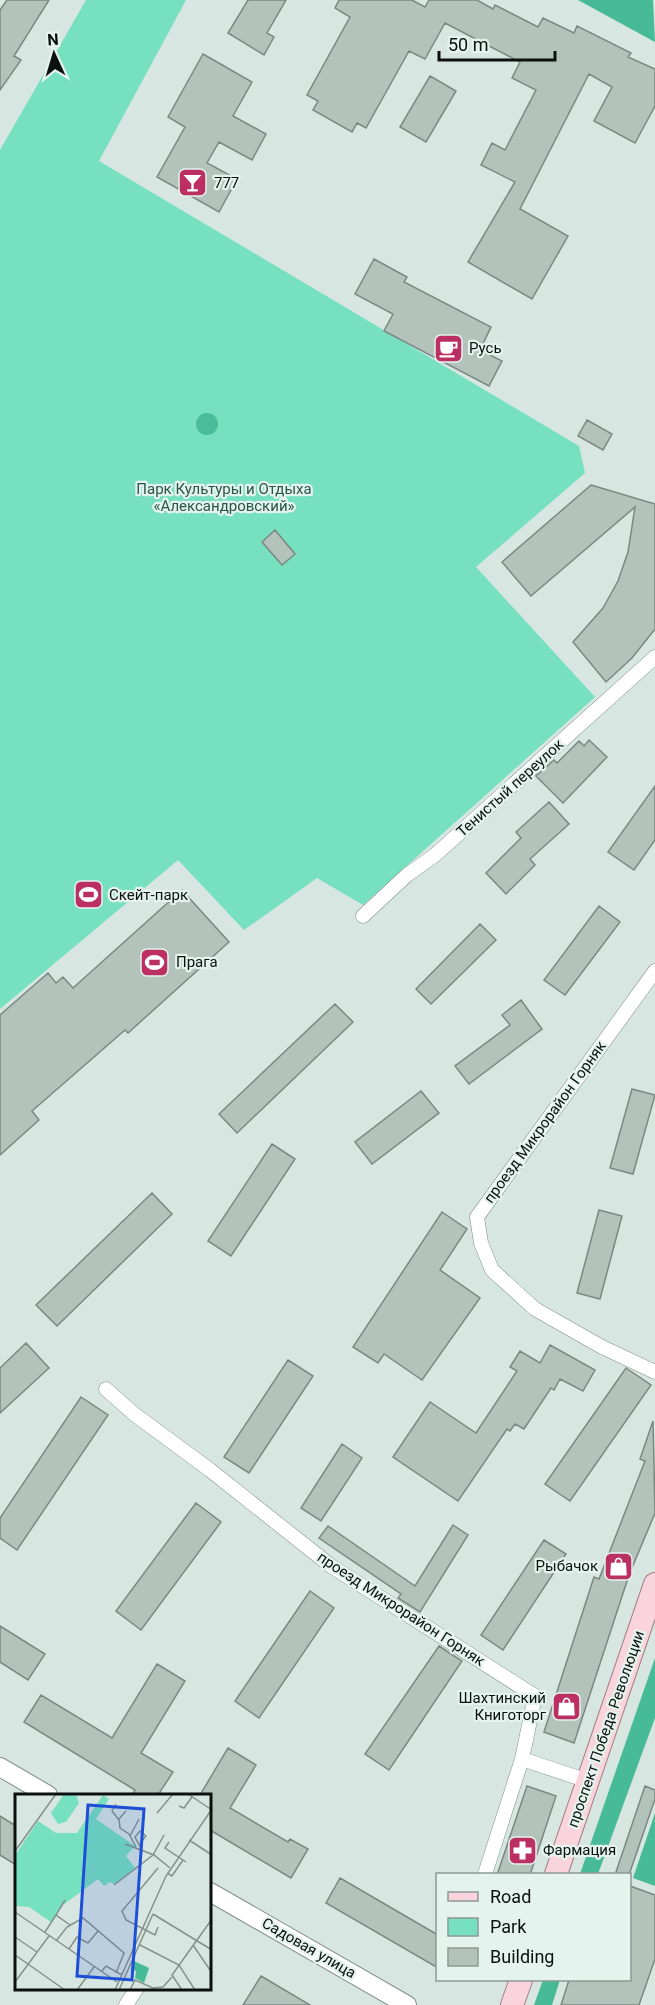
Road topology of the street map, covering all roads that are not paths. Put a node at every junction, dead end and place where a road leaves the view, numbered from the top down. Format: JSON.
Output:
{"nodes":[{"id":1,"x":655,"y":657,"type":"edge"},
{"id":2,"x":363,"y":916,"type":"dead end"},
{"id":3,"x":655,"y":971,"type":"edge"},
{"id":4,"x":655,"y":1372,"type":"edge"},
{"id":5,"x":106,"y":1389,"type":"dead end"},
{"id":6,"x":655,"y":1584,"type":"edge"},
{"id":7,"x":522,"y":1759,"type":"junction"},
{"id":8,"x":0,"y":1767,"type":"edge"},
{"id":9,"x":588,"y":1781,"type":"junction"},
{"id":10,"x":46,"y":1794,"type":"edge"},
{"id":11,"x":486,"y":1873,"type":"edge"},
{"id":12,"x":557,"y":1873,"type":"edge"},
{"id":13,"x":212,"y":1893,"type":"edge"},
{"id":14,"x":521,"y":1981,"type":"edge"},
{"id":15,"x":135,"y":1990,"type":"edge"},
{"id":16,"x":126,"y":2005,"type":"edge"},
{"id":17,"x":407,"y":2005,"type":"edge"},
{"id":18,"x":512,"y":2005,"type":"edge"}],
"edges":[{"from":1,"to":2,"type":"street","name":"Тенистый переулок"},
{"from":3,"to":4,"type":"street","name":"проезд Микрорайон Горняк"},
{"from":5,"to":7,"type":"street","name":"проезд Микрорайон Горняк"},
{"from":6,"to":9,"type":"main road","name":"проспект Победа Революции"},
{"from":7,"to":9,"type":"street"},
{"from":7,"to":11,"type":"street","name":"проезд Микрорайон Горняк"},
{"from":8,"to":10,"type":"street"},
{"from":9,"to":12,"type":"main road","name":"проспект Победа Революции"},
{"from":13,"to":17,"type":"street","name":"Садовая улица"},
{"from":14,"to":18,"type":"main road"},
{"from":15,"to":16,"type":"street"}]}
